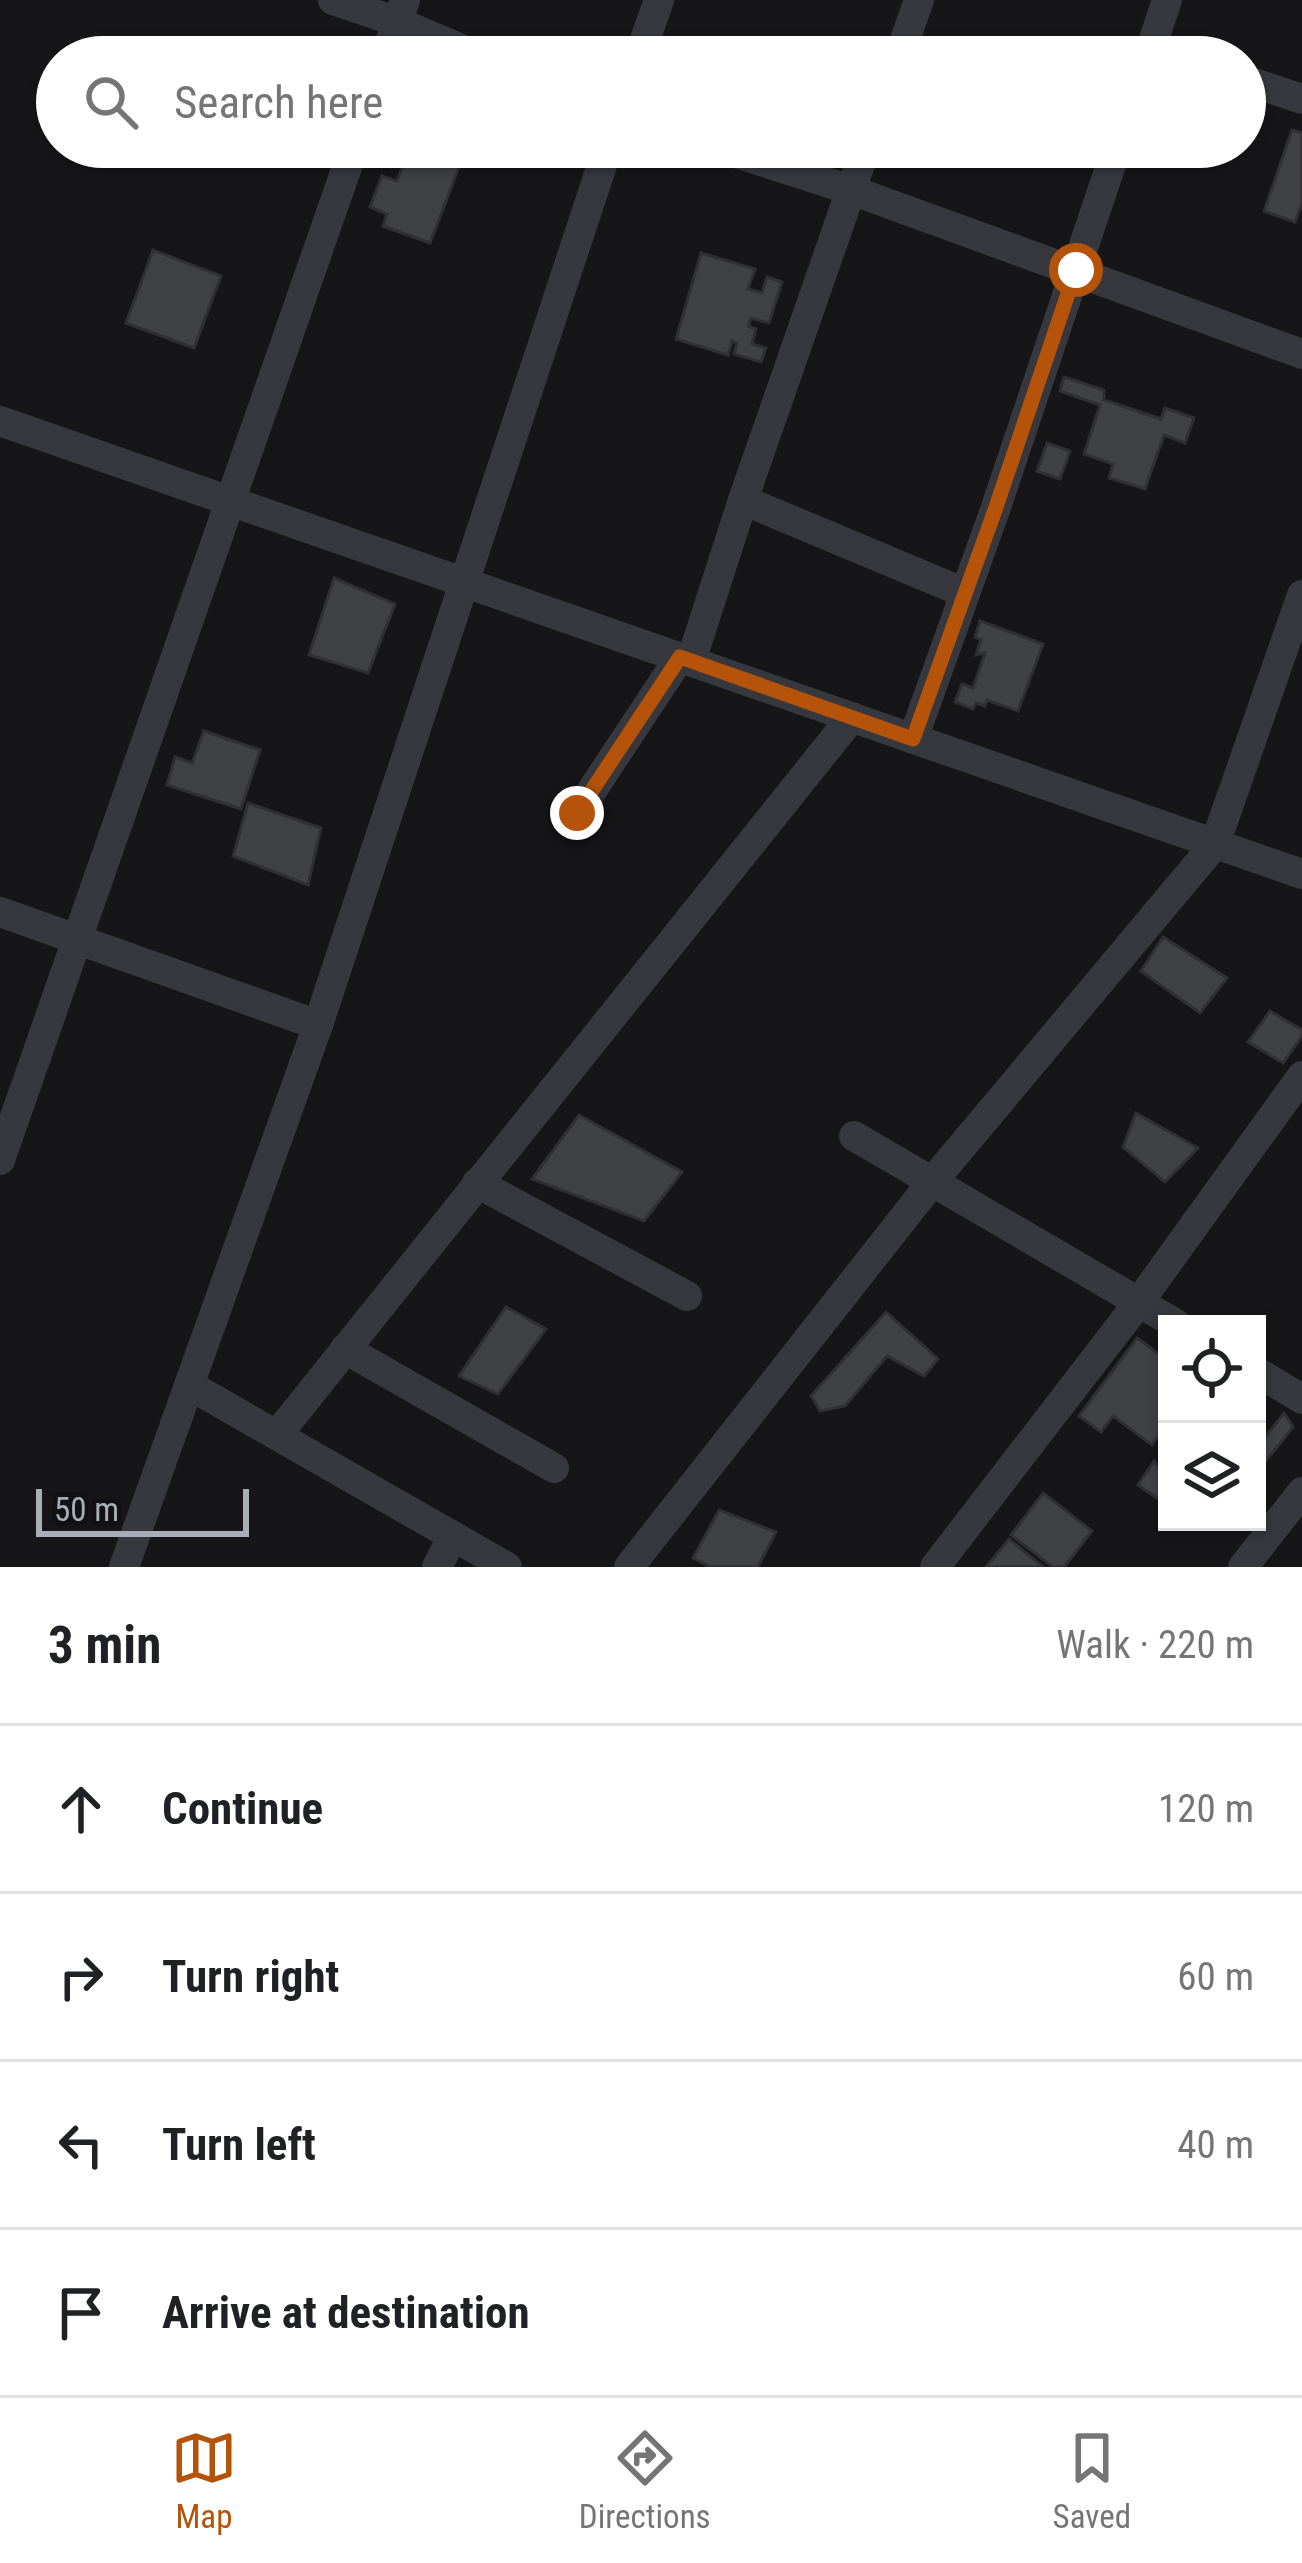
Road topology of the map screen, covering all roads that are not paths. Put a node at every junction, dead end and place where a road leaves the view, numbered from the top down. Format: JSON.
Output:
{"nodes":[{"id":1,"x":333,"y":0,"type":"edge"},
{"id":2,"x":659,"y":0,"type":"edge"},
{"id":3,"x":919,"y":0,"type":"edge"},
{"id":4,"x":1167,"y":0,"type":"edge"},
{"id":5,"x":401,"y":11,"type":"edge"},
{"id":6,"x":444,"y":36,"type":"edge"},
{"id":7,"x":646,"y":36,"type":"edge"},
{"id":8,"x":906,"y":36,"type":"edge"},
{"id":9,"x":1162,"y":36,"type":"edge"},
{"id":10,"x":1266,"y":87,"type":"edge"},
{"id":11,"x":1302,"y":99,"type":"edge"},
{"id":12,"x":347,"y":168,"type":"edge"},
{"id":13,"x":601,"y":168,"type":"edge"},
{"id":14,"x":782,"y":168,"type":"edge"},
{"id":15,"x":859,"y":168,"type":"edge"},
{"id":16,"x":1110,"y":168,"type":"edge"},
{"id":17,"x":851,"y":190,"type":"junction"},
{"id":18,"x":1076,"y":270,"type":"junction"},
{"id":19,"x":1302,"y":354,"type":"edge"},
{"id":20,"x":0,"y":421,"type":"edge"},
{"id":21,"x":743,"y":500,"type":"junction"},
{"id":22,"x":230,"y":501,"type":"junction"},
{"id":23,"x":466,"y":583,"type":"junction"},
{"id":24,"x":965,"y":593,"type":"junction"},
{"id":25,"x":1302,"y":595,"type":"edge"},
{"id":26,"x":685,"y":659,"type":"junction"},
{"id":27,"x":852,"y":718,"type":"junction"},
{"id":28,"x":913,"y":739,"type":"junction"},
{"id":29,"x":577,"y":813,"type":"dead end"},
{"id":30,"x":1215,"y":844,"type":"junction"},
{"id":31,"x":1302,"y":874,"type":"edge"},
{"id":32,"x":0,"y":912,"type":"edge"},
{"id":33,"x":77,"y":940,"type":"junction"},
{"id":34,"x":318,"y":1025,"type":"junction"},
{"id":35,"x":1302,"y":1076,"type":"edge"},
{"id":36,"x":854,"y":1136,"type":"dead end"},
{"id":37,"x":0,"y":1160,"type":"edge"},
{"id":38,"x":932,"y":1182,"type":"junction"},
{"id":39,"x":477,"y":1184,"type":"junction"},
{"id":40,"x":687,"y":1296,"type":"dead end"},
{"id":41,"x":1139,"y":1302,"type":"junction"},
{"id":42,"x":1161,"y":1315,"type":"edge"},
{"id":43,"x":345,"y":1349,"type":"junction"},
{"id":44,"x":1266,"y":1377,"type":"edge"},
{"id":45,"x":190,"y":1385,"type":"junction"},
{"id":46,"x":1302,"y":1399,"type":"edge"},
{"id":47,"x":277,"y":1435,"type":"junction"},
{"id":48,"x":554,"y":1468,"type":"dead end"},
{"id":49,"x":1302,"y":1492,"type":"edge"},
{"id":50,"x":453,"y":1536,"type":"junction"},
{"id":51,"x":124,"y":1567,"type":"edge"},
{"id":52,"x":437,"y":1567,"type":"edge"},
{"id":53,"x":507,"y":1567,"type":"edge"},
{"id":54,"x":629,"y":1567,"type":"edge"},
{"id":55,"x":935,"y":1567,"type":"edge"},
{"id":56,"x":1244,"y":1567,"type":"edge"}],
"edges":[{"from":1,"to":5,"type":"street"},
{"from":2,"to":7,"type":"street"},
{"from":3,"to":8,"type":"street"},
{"from":4,"to":9,"type":"street"},
{"from":5,"to":6,"type":"street"},
{"from":10,"to":11,"type":"street"},
{"from":12,"to":22,"type":"street"},
{"from":13,"to":23,"type":"street"},
{"from":14,"to":17,"type":"street"},
{"from":15,"to":17,"type":"street"},
{"from":16,"to":18,"type":"street"},
{"from":17,"to":18,"type":"street"},
{"from":17,"to":21,"type":"street"},
{"from":18,"to":19,"type":"street"},
{"from":18,"to":24,"type":"street"},
{"from":20,"to":22,"type":"street"},
{"from":21,"to":24,"type":"street"},
{"from":21,"to":26,"type":"street"},
{"from":22,"to":23,"type":"street"},
{"from":22,"to":33,"type":"street"},
{"from":23,"to":26,"type":"street"},
{"from":23,"to":34,"type":"street"},
{"from":24,"to":28,"type":"street"},
{"from":25,"to":30,"type":"street"},
{"from":26,"to":27,"type":"street"},
{"from":26,"to":29,"type":"street"},
{"from":27,"to":28,"type":"street"},
{"from":27,"to":39,"type":"street"},
{"from":28,"to":30,"type":"street"},
{"from":30,"to":31,"type":"street"},
{"from":30,"to":38,"type":"street"},
{"from":32,"to":33,"type":"street"},
{"from":33,"to":34,"type":"street"},
{"from":33,"to":37,"type":"street"},
{"from":34,"to":45,"type":"street"},
{"from":35,"to":41,"type":"street"},
{"from":36,"to":38,"type":"street"},
{"from":38,"to":41,"type":"street"},
{"from":38,"to":54,"type":"street"},
{"from":39,"to":40,"type":"street"},
{"from":39,"to":43,"type":"street"},
{"from":41,"to":42,"type":"street"},
{"from":41,"to":55,"type":"street"},
{"from":43,"to":47,"type":"street"},
{"from":43,"to":48,"type":"street"},
{"from":44,"to":46,"type":"street"},
{"from":45,"to":47,"type":"street"},
{"from":45,"to":51,"type":"street"},
{"from":47,"to":50,"type":"street"},
{"from":49,"to":56,"type":"street"},
{"from":50,"to":52,"type":"street"},
{"from":50,"to":53,"type":"street"}]}
